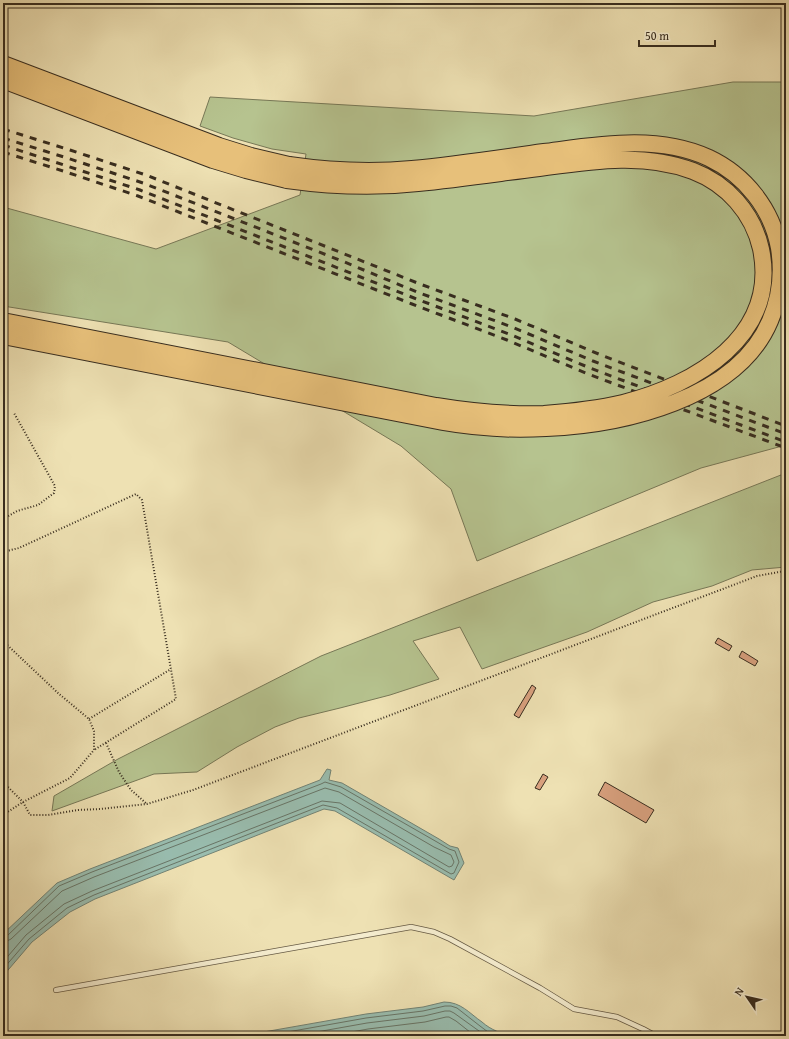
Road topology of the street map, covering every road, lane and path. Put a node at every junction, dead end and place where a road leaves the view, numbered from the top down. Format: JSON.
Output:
{"nodes":[{"id":1,"x":3,"y":64,"type":"edge"},
{"id":2,"x":3,"y":80,"type":"edge"},
{"id":3,"x":288,"y":172,"type":"junction"},
{"id":4,"x":3,"y":320,"type":"edge"},
{"id":5,"x":3,"y":336,"type":"edge"},
{"id":6,"x":14,"y":412,"type":"dead end"},
{"id":7,"x":3,"y":519,"type":"edge"},
{"id":8,"x":3,"y":552,"type":"edge"},
{"id":9,"x":786,"y":572,"type":"edge"},
{"id":10,"x":3,"y":641,"type":"edge"},
{"id":11,"x":171,"y":668,"type":"junction"},
{"id":12,"x":89,"y":719,"type":"junction"},
{"id":13,"x":106,"y":743,"type":"junction"},
{"id":14,"x":94,"y":750,"type":"junction"},
{"id":15,"x":3,"y":782,"type":"edge"},
{"id":16,"x":23,"y":802,"type":"junction"},
{"id":17,"x":147,"y":804,"type":"junction"},
{"id":18,"x":3,"y":815,"type":"edge"},
{"id":19,"x":56,"y":990,"type":"dead end"},
{"id":20,"x":656,"y":1036,"type":"edge"}],
"edges":[{"from":1,"to":3,"type":"highway"},
{"from":2,"to":3,"type":"highway"},
{"from":3,"to":4,"type":"highway","bridge":true},
{"from":3,"to":5,"type":"highway","bridge":true},
{"from":6,"to":7,"type":"path"},
{"from":8,"to":11,"type":"path"},
{"from":9,"to":17,"type":"path"},
{"from":10,"to":12,"type":"path"},
{"from":11,"to":12,"type":"path"},
{"from":11,"to":13,"type":"path"},
{"from":12,"to":14,"type":"path"},
{"from":13,"to":14,"type":"path"},
{"from":13,"to":17,"type":"path"},
{"from":14,"to":16,"type":"path"},
{"from":15,"to":16,"type":"path"},
{"from":16,"to":17,"type":"path"},
{"from":16,"to":18,"type":"path"},
{"from":19,"to":20,"type":"lane"}]}
